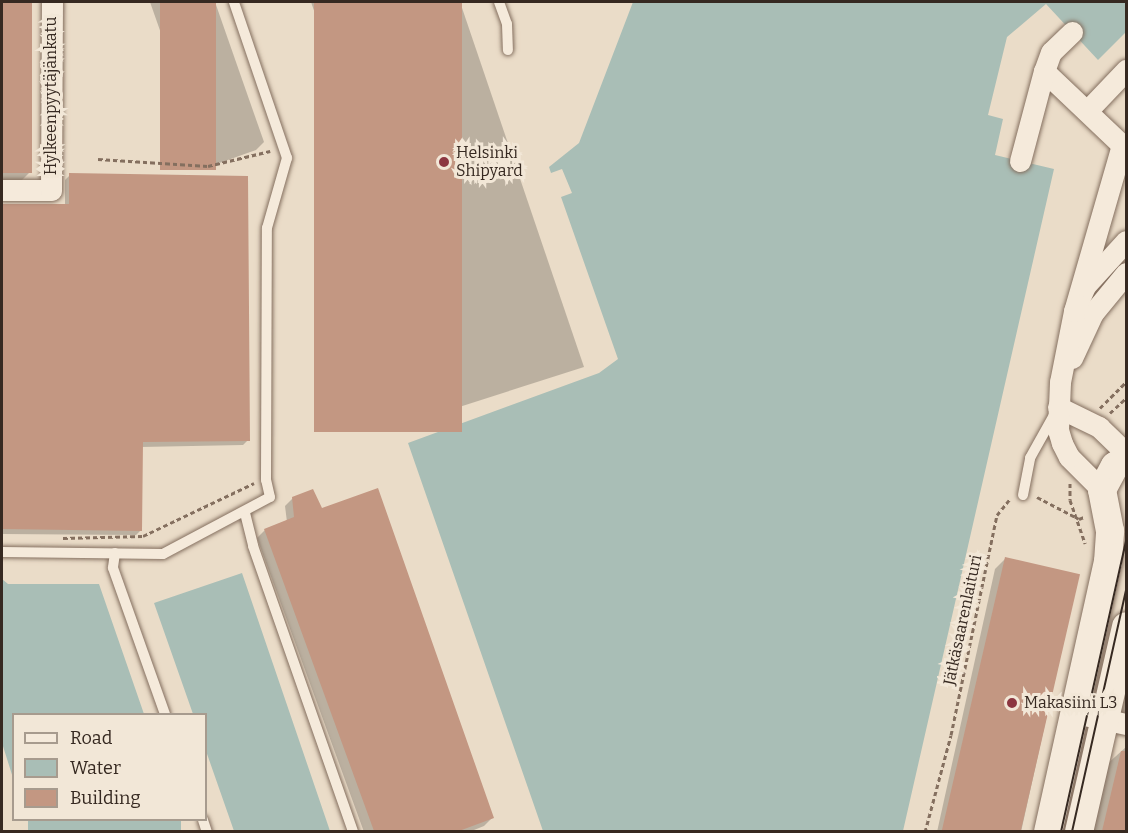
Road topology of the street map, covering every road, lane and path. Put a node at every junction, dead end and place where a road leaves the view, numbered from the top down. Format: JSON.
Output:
{"nodes":[{"id":1,"x":52,"y":2,"type":"edge"},
{"id":2,"x":234,"y":2,"type":"edge"},
{"id":3,"x":499,"y":2,"type":"edge"},
{"id":4,"x":1072,"y":32,"type":"dead end"},
{"id":5,"x":508,"y":50,"type":"dead end"},
{"id":6,"x":1126,"y":70,"type":"edge"},
{"id":7,"x":1044,"y":71,"type":"junction"},
{"id":8,"x":1087,"y":111,"type":"junction"},
{"id":9,"x":1124,"y":144,"type":"edge"},
{"id":10,"x":274,"y":150,"type":"dead end"},
{"id":11,"x":98,"y":159,"type":"dead end"},
{"id":12,"x":1020,"y":161,"type":"dead end"},
{"id":13,"x":2,"y":190,"type":"edge"},
{"id":14,"x":1126,"y":241,"type":"edge"},
{"id":15,"x":1126,"y":273,"type":"edge"},
{"id":16,"x":1074,"y":311,"type":"junction"},
{"id":17,"x":1060,"y":382,"type":"junction"},
{"id":18,"x":1126,"y":382,"type":"edge"},
{"id":19,"x":1126,"y":398,"type":"edge"},
{"id":20,"x":1058,"y":406,"type":"junction"},
{"id":21,"x":1094,"y":413,"type":"dead end"},
{"id":22,"x":1103,"y":421,"type":"dead end"},
{"id":23,"x":1126,"y":456,"type":"edge"},
{"id":24,"x":1071,"y":473,"type":"dead end"},
{"id":25,"x":1102,"y":490,"type":"junction"},
{"id":26,"x":1023,"y":495,"type":"junction"},
{"id":27,"x":260,"y":505,"type":"junction"},
{"id":28,"x":245,"y":513,"type":"junction"},
{"id":29,"x":1086,"y":516,"type":"dead end"},
{"id":30,"x":1079,"y":519,"type":"junction"},
{"id":31,"x":54,"y":540,"type":"dead end"},
{"id":32,"x":1085,"y":547,"type":"dead end"},
{"id":33,"x":2,"y":552,"type":"edge"},
{"id":34,"x":115,"y":554,"type":"junction"},
{"id":35,"x":1126,"y":626,"type":"edge"},
{"id":36,"x":165,"y":713,"type":"edge"},
{"id":37,"x":1075,"y":713,"type":"junction"},
{"id":38,"x":1116,"y":722,"type":"edge"},
{"id":39,"x":353,"y":831,"type":"edge"},
{"id":40,"x":925,"y":831,"type":"edge"},
{"id":41,"x":1048,"y":831,"type":"edge"},
{"id":42,"x":1079,"y":831,"type":"edge"}],
"edges":[{"from":1,"to":13,"type":"street","name":"Hylkeenpyytäjänkatu"},
{"from":2,"to":27,"type":"lane"},
{"from":3,"to":5,"type":"lane"},
{"from":4,"to":7,"type":"street"},
{"from":6,"to":8,"type":"street"},
{"from":7,"to":8,"type":"street"},
{"from":7,"to":12,"type":"street"},
{"from":8,"to":9,"type":"street"},
{"from":9,"to":16,"type":"street"},
{"from":10,"to":11,"type":"path"},
{"from":14,"to":16,"type":"street"},
{"from":15,"to":17,"type":"street"},
{"from":16,"to":17,"type":"street"},
{"from":17,"to":20,"type":"street"},
{"from":18,"to":21,"type":"path"},
{"from":19,"to":22,"type":"path"},
{"from":20,"to":23,"type":"street"},
{"from":20,"to":25,"type":"street"},
{"from":20,"to":26,"type":"lane"},
{"from":23,"to":25,"type":"main road"},
{"from":24,"to":30,"type":"path"},
{"from":25,"to":37,"type":"main road"},
{"from":26,"to":30,"type":"path"},
{"from":26,"to":40,"type":"path","name":"Jätkäsaarenlaituri"},
{"from":27,"to":28,"type":"lane"},
{"from":27,"to":31,"type":"path"},
{"from":28,"to":34,"type":"lane"},
{"from":28,"to":39,"type":"lane"},
{"from":29,"to":30,"type":"path"},
{"from":30,"to":32,"type":"path"},
{"from":33,"to":34,"type":"lane"},
{"from":34,"to":36,"type":"lane"},
{"from":35,"to":38,"type":"main road"},
{"from":37,"to":38,"type":"street"},
{"from":37,"to":41,"type":"main road"},
{"from":38,"to":42,"type":"main road"}]}
